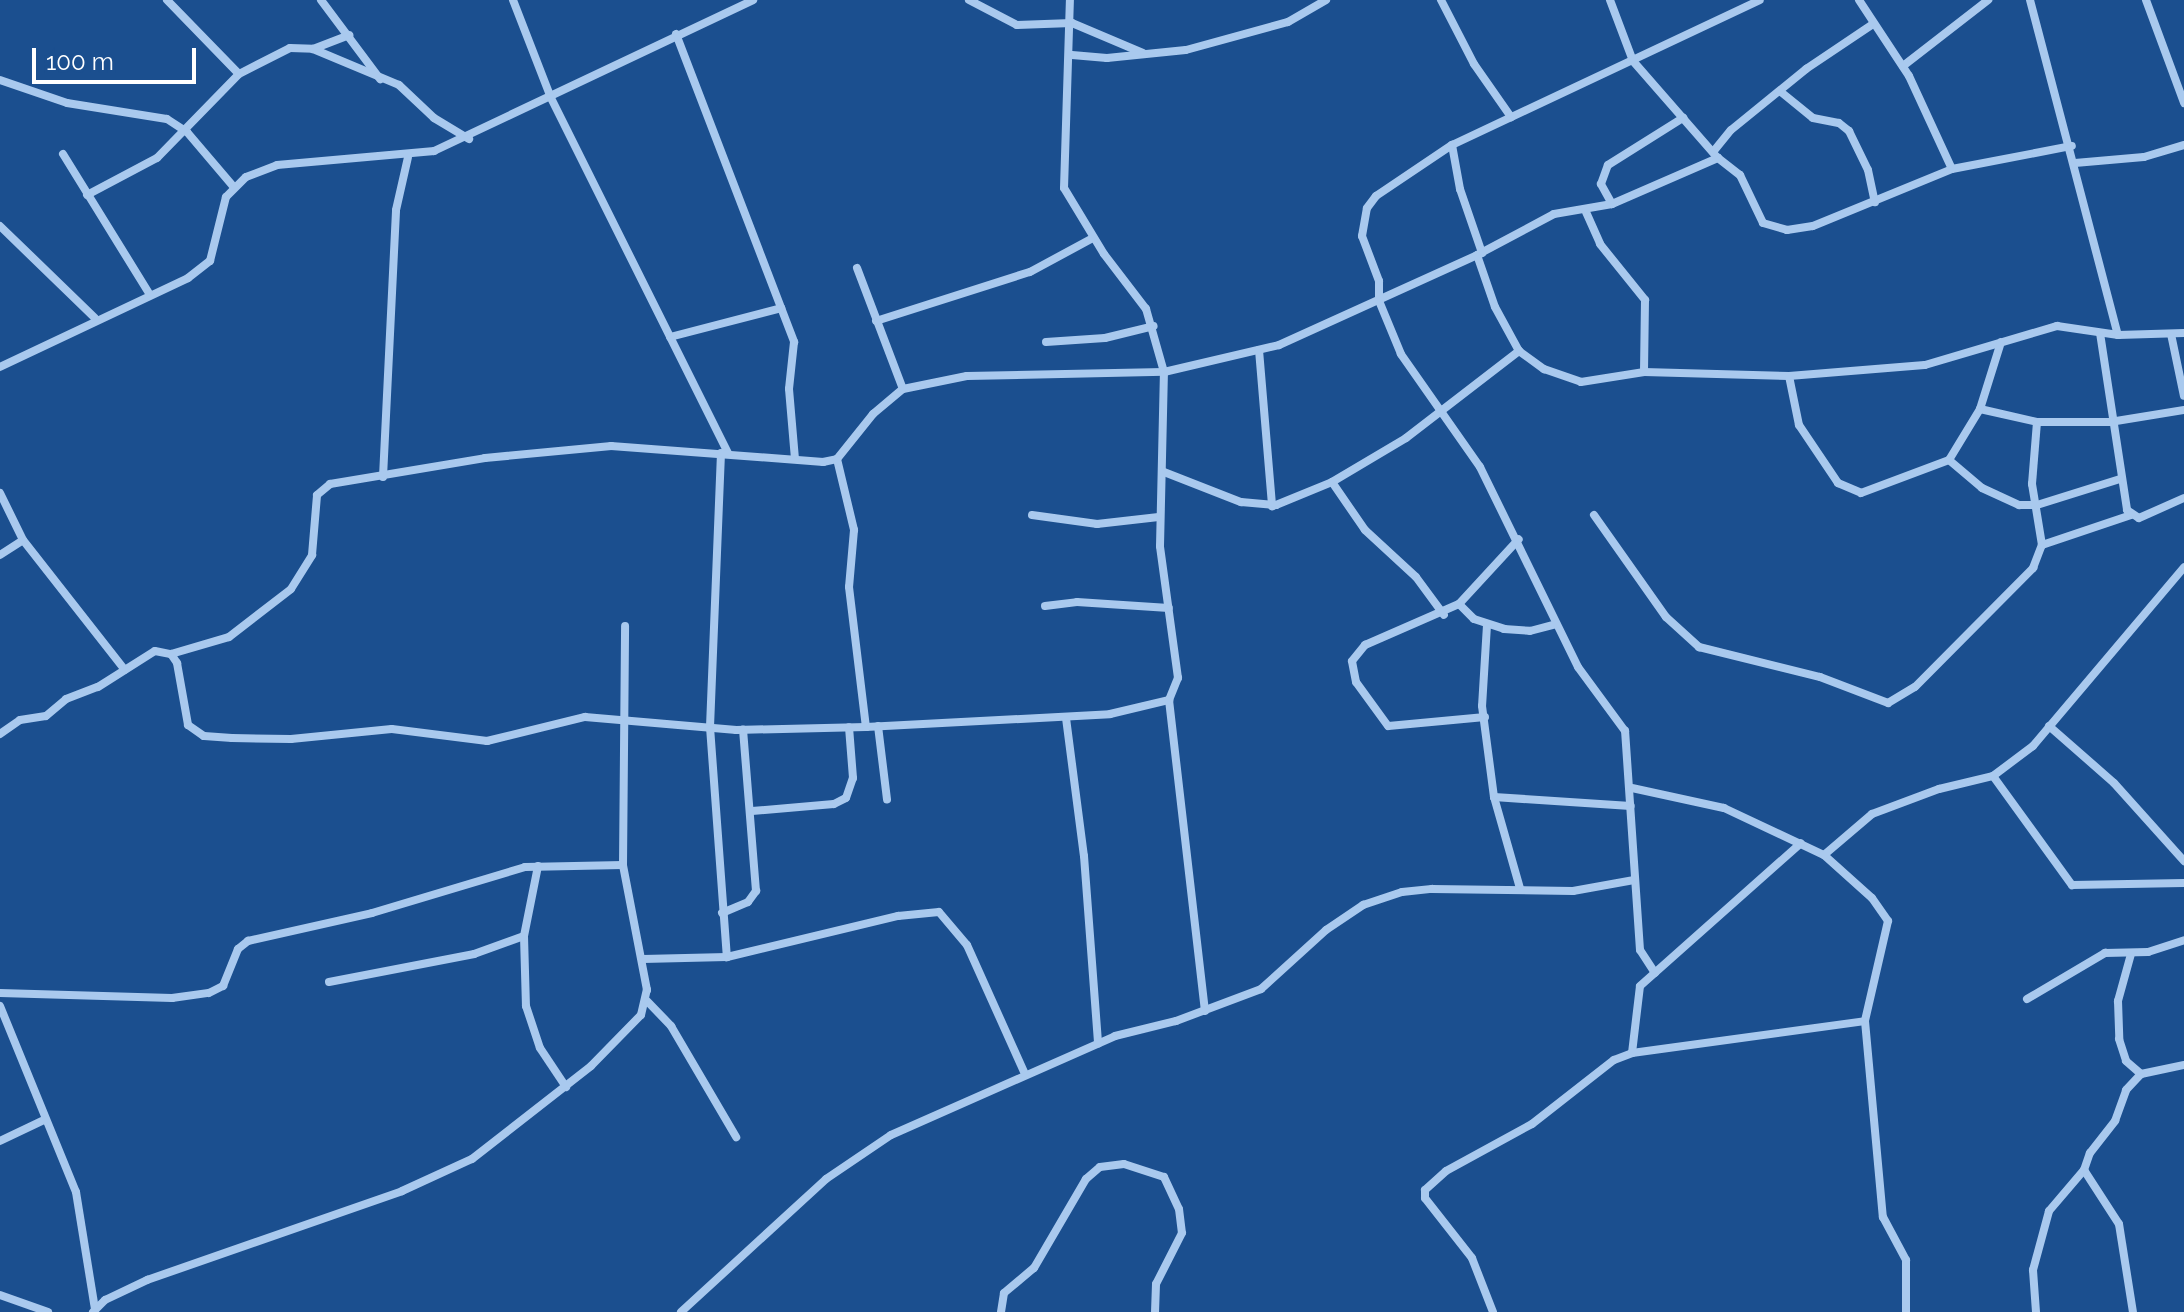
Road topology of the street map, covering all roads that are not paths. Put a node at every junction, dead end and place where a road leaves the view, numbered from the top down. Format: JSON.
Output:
{"nodes":[{"id":1,"x":167,"y":0,"type":"edge"},
{"id":2,"x":321,"y":0,"type":"edge"},
{"id":3,"x":513,"y":0,"type":"edge"},
{"id":4,"x":753,"y":0,"type":"edge"},
{"id":5,"x":969,"y":0,"type":"edge"},
{"id":6,"x":1070,"y":0,"type":"edge"},
{"id":7,"x":1326,"y":0,"type":"edge"},
{"id":8,"x":1441,"y":0,"type":"edge"},
{"id":9,"x":1610,"y":0,"type":"edge"},
{"id":10,"x":1760,"y":0,"type":"edge"},
{"id":11,"x":1859,"y":0,"type":"edge"},
{"id":12,"x":1988,"y":0,"type":"edge"},
{"id":13,"x":2030,"y":0,"type":"edge"},
{"id":14,"x":2146,"y":0,"type":"edge"},
{"id":15,"x":1072,"y":23,"type":"junction"},
{"id":16,"x":1873,"y":24,"type":"junction"},
{"id":17,"x":676,"y":34,"type":"junction"},
{"id":18,"x":349,"y":35,"type":"junction"},
{"id":19,"x":313,"y":49,"type":"junction"},
{"id":20,"x":1072,"y":55,"type":"junction"},
{"id":21,"x":1145,"y":55,"type":"junction"},
{"id":22,"x":1633,"y":61,"type":"junction"},
{"id":23,"x":1903,"y":66,"type":"junction"},
{"id":24,"x":239,"y":74,"type":"junction"},
{"id":25,"x":380,"y":79,"type":"junction"},
{"id":26,"x":0,"y":80,"type":"edge"},
{"id":27,"x":1781,"y":92,"type":"junction"},
{"id":28,"x":551,"y":98,"type":"junction"},
{"id":29,"x":2184,"y":103,"type":"edge"},
{"id":30,"x":1511,"y":117,"type":"junction"},
{"id":31,"x":1683,"y":118,"type":"junction"},
{"id":32,"x":187,"y":132,"type":"junction"},
{"id":33,"x":469,"y":139,"type":"junction"},
{"id":34,"x":1452,"y":145,"type":"junction"},
{"id":35,"x":2184,"y":145,"type":"edge"},
{"id":36,"x":2072,"y":146,"type":"junction"},
{"id":37,"x":63,"y":154,"type":"dead end"},
{"id":38,"x":1715,"y":155,"type":"junction"},
{"id":39,"x":408,"y":157,"type":"junction"},
{"id":40,"x":2075,"y":163,"type":"junction"},
{"id":41,"x":1952,"y":169,"type":"junction"},
{"id":42,"x":233,"y":186,"type":"junction"},
{"id":43,"x":87,"y":195,"type":"junction"},
{"id":44,"x":1875,"y":202,"type":"junction"},
{"id":45,"x":1612,"y":204,"type":"junction"},
{"id":46,"x":1586,"y":212,"type":"junction"},
{"id":47,"x":0,"y":226,"type":"edge"},
{"id":48,"x":1093,"y":238,"type":"junction"},
{"id":49,"x":1480,"y":254,"type":"junction"},
{"id":50,"x":857,"y":268,"type":"dead end"},
{"id":51,"x":150,"y":295,"type":"junction"},
{"id":52,"x":1379,"y":301,"type":"junction"},
{"id":53,"x":781,"y":308,"type":"junction"},
{"id":54,"x":95,"y":318,"type":"junction"},
{"id":55,"x":876,"y":321,"type":"junction"},
{"id":56,"x":1154,"y":326,"type":"junction"},
{"id":57,"x":2100,"y":333,"type":"junction"},
{"id":58,"x":2184,"y":333,"type":"edge"},
{"id":59,"x":2171,"y":334,"type":"junction"},
{"id":60,"x":2118,"y":335,"type":"junction"},
{"id":61,"x":670,"y":337,"type":"junction"},
{"id":62,"x":1046,"y":342,"type":"dead end"},
{"id":63,"x":2001,"y":342,"type":"junction"},
{"id":64,"x":1259,"y":350,"type":"junction"},
{"id":65,"x":1519,"y":351,"type":"junction"},
{"id":66,"x":0,"y":367,"type":"edge"},
{"id":67,"x":1164,"y":372,"type":"junction"},
{"id":68,"x":1644,"y":372,"type":"junction"},
{"id":69,"x":1789,"y":376,"type":"junction"},
{"id":70,"x":903,"y":389,"type":"junction"},
{"id":71,"x":2184,"y":396,"type":"edge"},
{"id":72,"x":1980,"y":409,"type":"junction"},
{"id":73,"x":1444,"y":410,"type":"junction"},
{"id":74,"x":2184,"y":410,"type":"edge"},
{"id":75,"x":2037,"y":422,"type":"junction"},
{"id":76,"x":2110,"y":422,"type":"junction"},
{"id":77,"x":725,"y":453,"type":"junction"},
{"id":78,"x":795,"y":459,"type":"junction"},
{"id":79,"x":837,"y":459,"type":"junction"},
{"id":80,"x":1949,"y":460,"type":"junction"},
{"id":81,"x":1164,"y":472,"type":"junction"},
{"id":82,"x":383,"y":477,"type":"junction"},
{"id":83,"x":2120,"y":479,"type":"junction"},
{"id":84,"x":1332,"y":482,"type":"junction"},
{"id":85,"x":0,"y":493,"type":"edge"},
{"id":86,"x":2184,"y":498,"type":"edge"},
{"id":87,"x":2037,"y":505,"type":"junction"},
{"id":88,"x":1272,"y":506,"type":"junction"},
{"id":89,"x":1032,"y":515,"type":"dead end"},
{"id":90,"x":1594,"y":515,"type":"dead end"},
{"id":91,"x":2131,"y":515,"type":"junction"},
{"id":92,"x":1159,"y":517,"type":"junction"},
{"id":93,"x":1519,"y":539,"type":"junction"},
{"id":94,"x":23,"y":540,"type":"junction"},
{"id":95,"x":2042,"y":545,"type":"junction"},
{"id":96,"x":0,"y":555,"type":"edge"},
{"id":97,"x":2184,"y":567,"type":"edge"},
{"id":98,"x":1459,"y":604,"type":"junction"},
{"id":99,"x":1045,"y":606,"type":"dead end"},
{"id":100,"x":1169,"y":608,"type":"junction"},
{"id":101,"x":1444,"y":615,"type":"junction"},
{"id":102,"x":1556,"y":624,"type":"junction"},
{"id":103,"x":1487,"y":625,"type":"junction"},
{"id":104,"x":625,"y":626,"type":"dead end"},
{"id":105,"x":171,"y":654,"type":"junction"},
{"id":106,"x":125,"y":670,"type":"junction"},
{"id":107,"x":1169,"y":700,"type":"junction"},
{"id":108,"x":1485,"y":717,"type":"junction"},
{"id":109,"x":1066,"y":718,"type":"junction"},
{"id":110,"x":623,"y":719,"type":"junction"},
{"id":111,"x":878,"y":726,"type":"junction"},
{"id":112,"x":2049,"y":726,"type":"junction"},
{"id":113,"x":710,"y":727,"type":"junction"},
{"id":114,"x":849,"y":727,"type":"junction"},
{"id":115,"x":866,"y":727,"type":"junction"},
{"id":116,"x":743,"y":730,"type":"junction"},
{"id":117,"x":0,"y":734,"type":"edge"},
{"id":118,"x":1993,"y":776,"type":"junction"},
{"id":119,"x":1632,"y":788,"type":"junction"},
{"id":120,"x":1494,"y":797,"type":"junction"},
{"id":121,"x":887,"y":799,"type":"dead end"},
{"id":122,"x":1631,"y":806,"type":"junction"},
{"id":123,"x":752,"y":811,"type":"junction"},
{"id":124,"x":1801,"y":843,"type":"junction"},
{"id":125,"x":1824,"y":855,"type":"junction"},
{"id":126,"x":2184,"y":861,"type":"edge"},
{"id":127,"x":623,"y":865,"type":"junction"},
{"id":128,"x":538,"y":866,"type":"junction"},
{"id":129,"x":1634,"y":880,"type":"junction"},
{"id":130,"x":2184,"y":883,"type":"edge"},
{"id":131,"x":1520,"y":888,"type":"junction"},
{"id":132,"x":722,"y":913,"type":"junction"},
{"id":133,"x":524,"y":936,"type":"junction"},
{"id":134,"x":2184,"y":940,"type":"edge"},
{"id":135,"x":2131,"y":954,"type":"junction"},
{"id":136,"x":727,"y":957,"type":"junction"},
{"id":137,"x":643,"y":959,"type":"junction"},
{"id":138,"x":1655,"y":973,"type":"junction"},
{"id":139,"x":329,"y":982,"type":"dead end"},
{"id":140,"x":0,"y":993,"type":"edge"},
{"id":141,"x":2027,"y":999,"type":"dead end"},
{"id":142,"x":647,"y":1001,"type":"junction"},
{"id":143,"x":0,"y":1006,"type":"edge"},
{"id":144,"x":1205,"y":1011,"type":"junction"},
{"id":145,"x":1865,"y":1021,"type":"junction"},
{"id":146,"x":1098,"y":1043,"type":"junction"},
{"id":147,"x":1632,"y":1053,"type":"junction"},
{"id":148,"x":2184,"y":1065,"type":"edge"},
{"id":149,"x":1025,"y":1074,"type":"junction"},
{"id":150,"x":2141,"y":1074,"type":"junction"},
{"id":151,"x":566,"y":1087,"type":"junction"},
{"id":152,"x":44,"y":1120,"type":"junction"},
{"id":153,"x":736,"y":1137,"type":"dead end"},
{"id":154,"x":0,"y":1141,"type":"edge"},
{"id":155,"x":2084,"y":1170,"type":"junction"},
{"id":156,"x":0,"y":1295,"type":"edge"},
{"id":157,"x":94,"y":1311,"type":"edge"},
{"id":158,"x":48,"y":1312,"type":"edge"},
{"id":159,"x":681,"y":1312,"type":"edge"},
{"id":160,"x":1001,"y":1312,"type":"edge"},
{"id":161,"x":1155,"y":1312,"type":"edge"},
{"id":162,"x":1493,"y":1312,"type":"edge"},
{"id":163,"x":1906,"y":1312,"type":"edge"},
{"id":164,"x":2036,"y":1312,"type":"edge"},
{"id":165,"x":2133,"y":1312,"type":"edge"}],
"edges":[{"from":1,"to":24,"type":"street"},
{"from":2,"to":18,"type":"street"},
{"from":3,"to":28,"type":"street"},
{"from":4,"to":17,"type":"street"},
{"from":5,"to":15,"type":"street"},
{"from":6,"to":15,"type":"street"},
{"from":7,"to":21,"type":"street"},
{"from":8,"to":30,"type":"street"},
{"from":9,"to":22,"type":"street"},
{"from":10,"to":22,"type":"street"},
{"from":11,"to":16,"type":"street"},
{"from":12,"to":23,"type":"street"},
{"from":13,"to":36,"type":"street"},
{"from":14,"to":29,"type":"street"},
{"from":15,"to":20,"type":"street"},
{"from":15,"to":21,"type":"street"},
{"from":16,"to":23,"type":"street"},
{"from":16,"to":27,"type":"street"},
{"from":17,"to":28,"type":"street"},
{"from":17,"to":53,"type":"street"},
{"from":18,"to":19,"type":"street"},
{"from":18,"to":25,"type":"street"},
{"from":19,"to":24,"type":"street"},
{"from":19,"to":25,"type":"street"},
{"from":20,"to":21,"type":"street"},
{"from":20,"to":48,"type":"street"},
{"from":22,"to":30,"type":"street"},
{"from":22,"to":31,"type":"street"},
{"from":23,"to":41,"type":"street"},
{"from":24,"to":32,"type":"street"},
{"from":25,"to":33,"type":"street"},
{"from":26,"to":32,"type":"street"},
{"from":27,"to":38,"type":"street"},
{"from":27,"to":44,"type":"street"},
{"from":28,"to":33,"type":"street"},
{"from":28,"to":61,"type":"street"},
{"from":30,"to":34,"type":"street"},
{"from":31,"to":38,"type":"street"},
{"from":31,"to":45,"type":"street"},
{"from":32,"to":42,"type":"street"},
{"from":32,"to":43,"type":"street"},
{"from":33,"to":39,"type":"street"},
{"from":34,"to":49,"type":"street"},
{"from":34,"to":52,"type":"street"},
{"from":35,"to":40,"type":"street"},
{"from":36,"to":40,"type":"street"},
{"from":36,"to":41,"type":"street"},
{"from":37,"to":43,"type":"street"},
{"from":38,"to":44,"type":"street"},
{"from":38,"to":45,"type":"street"},
{"from":39,"to":42,"type":"street"},
{"from":39,"to":82,"type":"street"},
{"from":40,"to":60,"type":"street"},
{"from":41,"to":44,"type":"street"},
{"from":42,"to":51,"type":"street"},
{"from":43,"to":51,"type":"street"},
{"from":45,"to":46,"type":"street"},
{"from":46,"to":49,"type":"street"},
{"from":46,"to":68,"type":"street"},
{"from":47,"to":54,"type":"street"},
{"from":48,"to":55,"type":"street"},
{"from":48,"to":56,"type":"street"},
{"from":49,"to":52,"type":"street"},
{"from":49,"to":65,"type":"street"},
{"from":50,"to":55,"type":"street"},
{"from":51,"to":54,"type":"street"},
{"from":52,"to":64,"type":"street"},
{"from":52,"to":73,"type":"street"},
{"from":53,"to":61,"type":"street"},
{"from":53,"to":78,"type":"street"},
{"from":54,"to":66,"type":"street"},
{"from":55,"to":70,"type":"street"},
{"from":56,"to":62,"type":"street"},
{"from":56,"to":67,"type":"street"},
{"from":57,"to":60,"type":"street"},
{"from":57,"to":63,"type":"street"},
{"from":57,"to":76,"type":"street"},
{"from":58,"to":59,"type":"street"},
{"from":59,"to":60,"type":"street"},
{"from":59,"to":71,"type":"street"},
{"from":61,"to":77,"type":"street"},
{"from":63,"to":69,"type":"street"},
{"from":63,"to":72,"type":"street"},
{"from":64,"to":67,"type":"street"},
{"from":64,"to":88,"type":"street"},
{"from":65,"to":68,"type":"street"},
{"from":65,"to":73,"type":"street"},
{"from":67,"to":70,"type":"street"},
{"from":67,"to":81,"type":"street"},
{"from":68,"to":69,"type":"street"},
{"from":69,"to":80,"type":"street"},
{"from":70,"to":79,"type":"street"},
{"from":72,"to":75,"type":"street"},
{"from":72,"to":80,"type":"street"},
{"from":73,"to":84,"type":"street"},
{"from":73,"to":93,"type":"street"},
{"from":74,"to":76,"type":"street"},
{"from":75,"to":76,"type":"street"},
{"from":75,"to":87,"type":"street"},
{"from":76,"to":83,"type":"street"},
{"from":77,"to":78,"type":"street"},
{"from":77,"to":82,"type":"street"},
{"from":77,"to":113,"type":"street"},
{"from":78,"to":79,"type":"street"},
{"from":79,"to":115,"type":"street"},
{"from":80,"to":87,"type":"street"},
{"from":81,"to":88,"type":"street"},
{"from":81,"to":92,"type":"street"},
{"from":82,"to":105,"type":"street"},
{"from":83,"to":87,"type":"street"},
{"from":83,"to":91,"type":"street"},
{"from":84,"to":88,"type":"street"},
{"from":84,"to":101,"type":"street"},
{"from":85,"to":94,"type":"street"},
{"from":86,"to":91,"type":"street"},
{"from":87,"to":95,"type":"street"},
{"from":89,"to":92,"type":"street"},
{"from":90,"to":95,"type":"street"},
{"from":91,"to":95,"type":"street"},
{"from":92,"to":100,"type":"street"},
{"from":93,"to":98,"type":"street"},
{"from":93,"to":102,"type":"street"},
{"from":94,"to":96,"type":"street"},
{"from":94,"to":106,"type":"street"},
{"from":97,"to":112,"type":"street"},
{"from":98,"to":101,"type":"street"},
{"from":98,"to":103,"type":"street"},
{"from":99,"to":100,"type":"street"},
{"from":100,"to":107,"type":"street"},
{"from":101,"to":108,"type":"street"},
{"from":102,"to":103,"type":"street"},
{"from":102,"to":119,"type":"street"},
{"from":103,"to":108,"type":"street"},
{"from":104,"to":110,"type":"street"},
{"from":105,"to":106,"type":"street"},
{"from":105,"to":110,"type":"street"},
{"from":106,"to":117,"type":"street"},
{"from":107,"to":109,"type":"street"},
{"from":107,"to":144,"type":"street"},
{"from":108,"to":120,"type":"street"},
{"from":109,"to":111,"type":"street"},
{"from":109,"to":146,"type":"street"},
{"from":110,"to":113,"type":"street"},
{"from":110,"to":127,"type":"street"},
{"from":111,"to":115,"type":"street"},
{"from":111,"to":121,"type":"street"},
{"from":112,"to":118,"type":"street"},
{"from":112,"to":126,"type":"street"},
{"from":113,"to":116,"type":"street"},
{"from":113,"to":132,"type":"street"},
{"from":114,"to":115,"type":"street"},
{"from":114,"to":116,"type":"street"},
{"from":114,"to":123,"type":"street"},
{"from":116,"to":123,"type":"street"},
{"from":118,"to":125,"type":"street"},
{"from":118,"to":130,"type":"street"},
{"from":119,"to":122,"type":"street"},
{"from":119,"to":124,"type":"street"},
{"from":120,"to":122,"type":"street"},
{"from":120,"to":131,"type":"street"},
{"from":122,"to":129,"type":"street"},
{"from":123,"to":132,"type":"street"},
{"from":124,"to":125,"type":"street"},
{"from":124,"to":138,"type":"street"},
{"from":125,"to":145,"type":"street"},
{"from":127,"to":128,"type":"street"},
{"from":127,"to":137,"type":"street"},
{"from":128,"to":133,"type":"street"},
{"from":128,"to":140,"type":"street"},
{"from":129,"to":131,"type":"street"},
{"from":129,"to":138,"type":"street"},
{"from":131,"to":144,"type":"street"},
{"from":132,"to":136,"type":"street"},
{"from":133,"to":139,"type":"street"},
{"from":133,"to":151,"type":"street"},
{"from":134,"to":135,"type":"street"},
{"from":135,"to":141,"type":"street"},
{"from":135,"to":150,"type":"street"},
{"from":136,"to":137,"type":"street"},
{"from":136,"to":149,"type":"street"},
{"from":137,"to":142,"type":"street"},
{"from":138,"to":147,"type":"street"},
{"from":142,"to":151,"type":"street"},
{"from":142,"to":153,"type":"street"},
{"from":143,"to":152,"type":"street"},
{"from":144,"to":146,"type":"street"},
{"from":145,"to":147,"type":"street"},
{"from":145,"to":163,"type":"street"},
{"from":146,"to":149,"type":"street"},
{"from":147,"to":162,"type":"street"},
{"from":148,"to":150,"type":"street"},
{"from":149,"to":159,"type":"street"},
{"from":150,"to":155,"type":"street"},
{"from":151,"to":157,"type":"street"},
{"from":152,"to":154,"type":"street"},
{"from":152,"to":157,"type":"street"},
{"from":155,"to":164,"type":"street"},
{"from":155,"to":165,"type":"street"},
{"from":156,"to":158,"type":"street"},
{"from":160,"to":161,"type":"street"}]}
